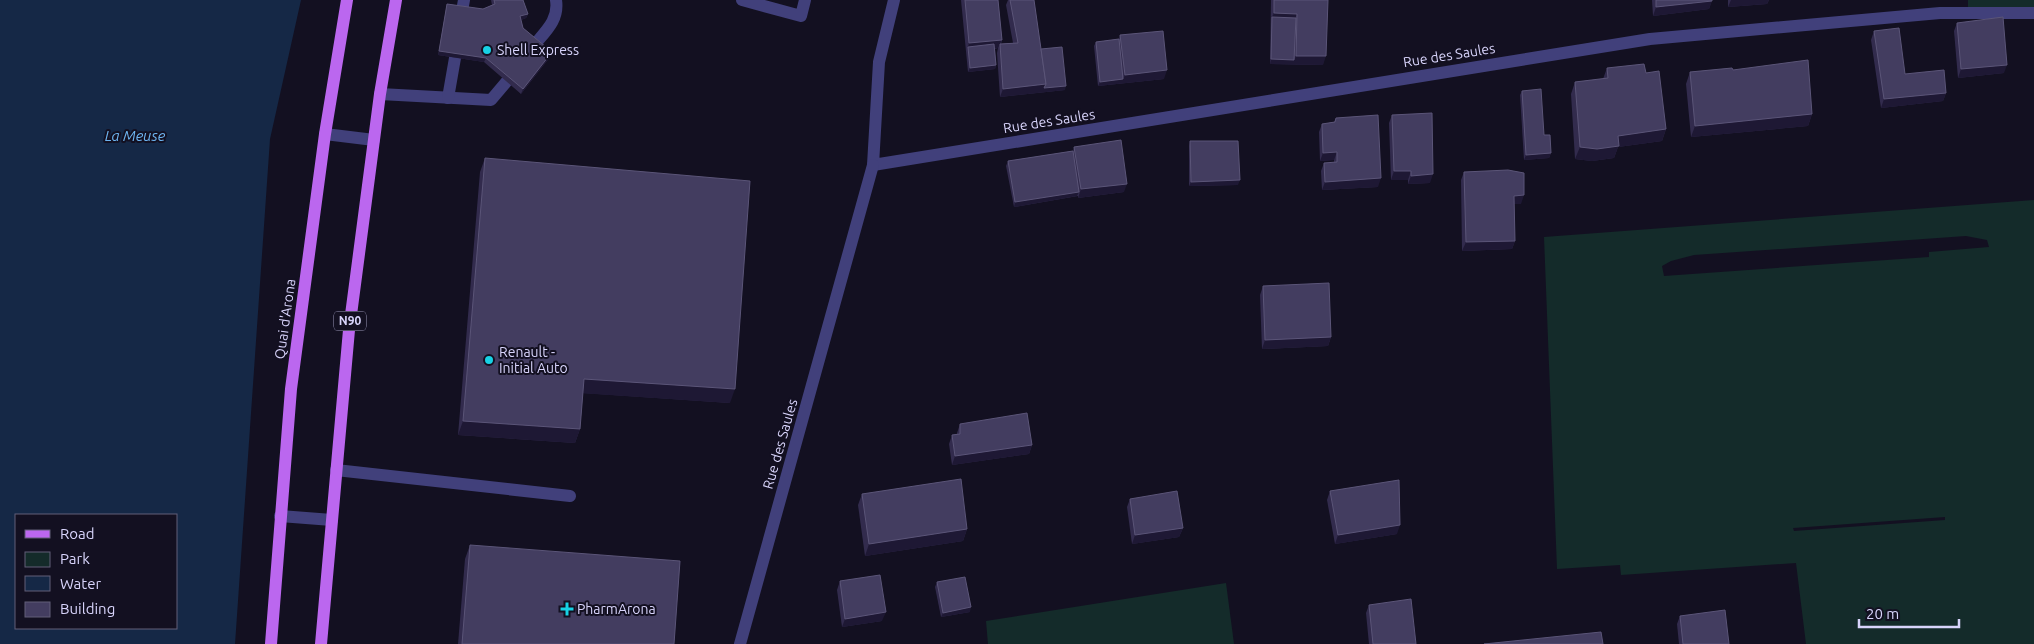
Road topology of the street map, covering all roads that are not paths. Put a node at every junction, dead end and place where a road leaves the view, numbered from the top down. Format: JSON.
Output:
{"nodes":[{"id":1,"x":347,"y":0,"type":"edge"},
{"id":2,"x":396,"y":0,"type":"edge"},
{"id":3,"x":556,"y":0,"type":"edge"},
{"id":4,"x":742,"y":0,"type":"edge"},
{"id":5,"x":805,"y":0,"type":"edge"},
{"id":6,"x":894,"y":0,"type":"edge"},
{"id":7,"x":2034,"y":13,"type":"edge"},
{"id":8,"x":536,"y":44,"type":"edge"},
{"id":9,"x":455,"y":58,"type":"edge"},
{"id":10,"x":507,"y":81,"type":"edge"},
{"id":11,"x":380,"y":94,"type":"junction"},
{"id":12,"x":448,"y":98,"type":"junction"},
{"id":13,"x":325,"y":134,"type":"junction"},
{"id":14,"x":374,"y":140,"type":"junction"},
{"id":15,"x":873,"y":165,"type":"junction"},
{"id":16,"x":336,"y":470,"type":"junction"},
{"id":17,"x":570,"y":496,"type":"dead end"},
{"id":18,"x":280,"y":516,"type":"junction"},
{"id":19,"x":332,"y":520,"type":"junction"},
{"id":20,"x":271,"y":644,"type":"edge"},
{"id":21,"x":321,"y":644,"type":"edge"},
{"id":22,"x":740,"y":644,"type":"edge"}],
"edges":[{"from":1,"to":13,"type":"main road","name":"Quai d'Arona"},
{"from":2,"to":11,"type":"main road","number":"N90"},
{"from":3,"to":8,"type":"street"},
{"from":4,"to":5,"type":"street"},
{"from":6,"to":15,"type":"street","name":"Rue des Saules"},
{"from":7,"to":15,"type":"street","name":"Rue des Saules"},
{"from":9,"to":12,"type":"street"},
{"from":10,"to":12,"type":"street"},
{"from":11,"to":12,"type":"street"},
{"from":11,"to":14,"type":"main road","number":"N90"},
{"from":13,"to":14,"type":"street"},
{"from":13,"to":18,"type":"main road","name":"Quai d'Arona"},
{"from":14,"to":16,"type":"main road","number":"N90"},
{"from":15,"to":22,"type":"street","name":"Rue des Saules"},
{"from":16,"to":17,"type":"street"},
{"from":16,"to":19,"type":"main road","number":"N90"},
{"from":18,"to":19,"type":"street"},
{"from":18,"to":20,"type":"main road","name":"Quai d'Arona"},
{"from":19,"to":21,"type":"main road","number":"N90"}]}
